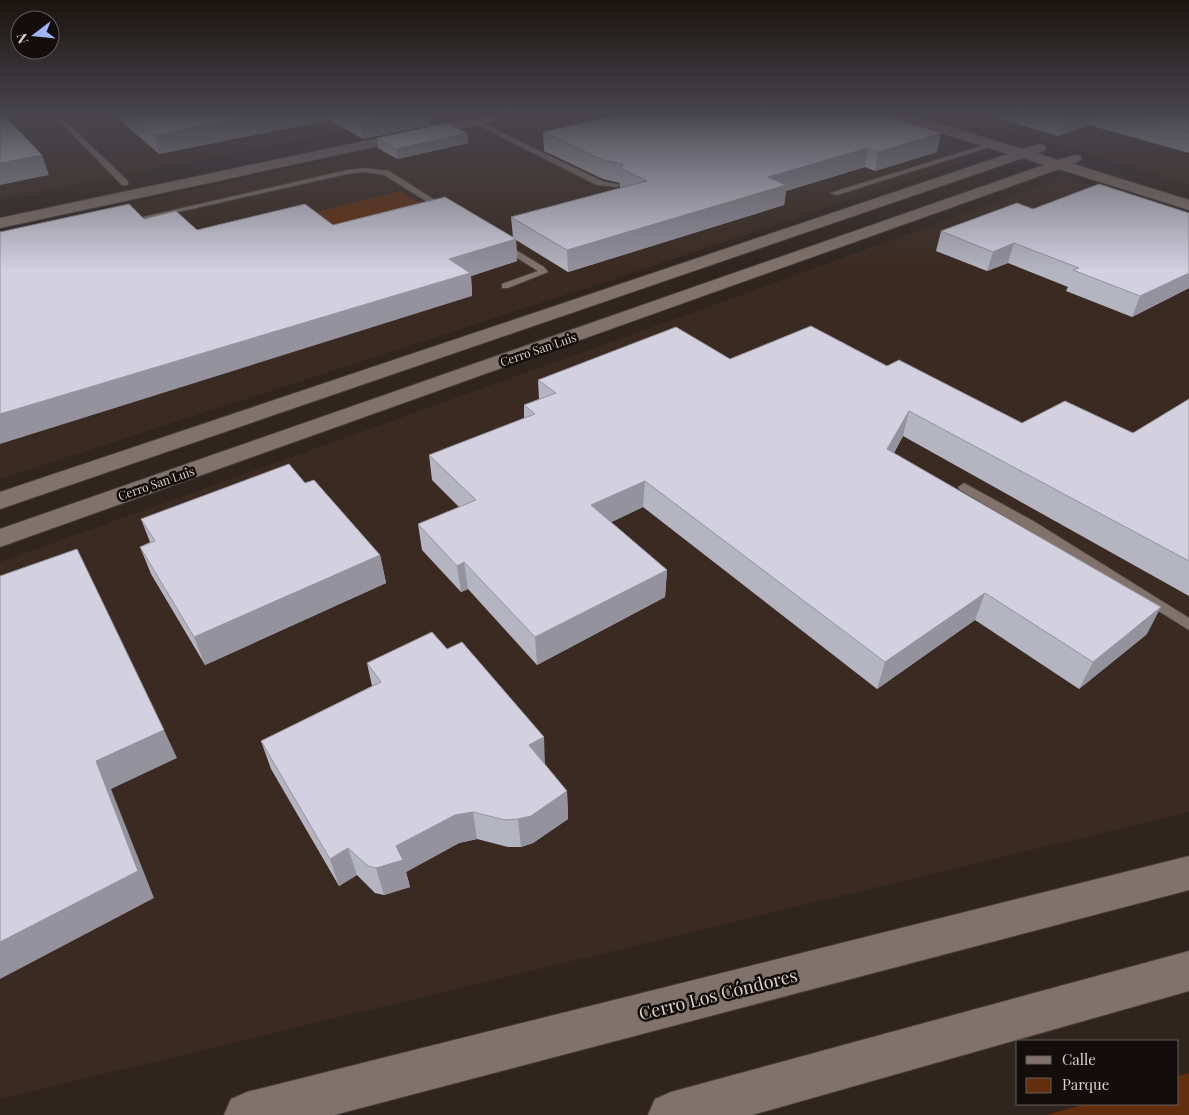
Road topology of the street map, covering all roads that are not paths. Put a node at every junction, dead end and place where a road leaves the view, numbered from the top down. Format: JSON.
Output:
{"nodes":[{"id":1,"x":109,"y":167,"type":"edge"},
{"id":2,"x":202,"y":167,"type":"edge"},
{"id":3,"x":260,"y":167,"type":"edge"},
{"id":4,"x":568,"y":167,"type":"edge"},
{"id":5,"x":919,"y":167,"type":"edge"},
{"id":6,"x":985,"y":167,"type":"edge"},
{"id":7,"x":1054,"y":167,"type":"edge"},
{"id":8,"x":1082,"y":167,"type":"edge"},
{"id":9,"x":1088,"y":167,"type":"edge"},
{"id":10,"x":125,"y":183,"type":"junction"},
{"id":11,"x":618,"y":185,"type":"edge"},
{"id":12,"x":834,"y":193,"type":"dead end"},
{"id":13,"x":1189,"y":193,"type":"edge"},
{"id":14,"x":1189,"y":205,"type":"edge"},
{"id":15,"x":0,"y":210,"type":"edge"},
{"id":16,"x":452,"y":214,"type":"edge"},
{"id":17,"x":0,"y":223,"type":"edge"},
{"id":18,"x":119,"y":224,"type":"edge"},
{"id":19,"x":492,"y":239,"type":"edge"},
{"id":20,"x":506,"y":286,"type":"dead end"},
{"id":21,"x":964,"y":487,"type":"dead end"},
{"id":22,"x":0,"y":502,"type":"edge"},
{"id":23,"x":0,"y":538,"type":"edge"},
{"id":24,"x":1189,"y":625,"type":"edge"},
{"id":25,"x":1189,"y":873,"type":"edge"},
{"id":26,"x":1189,"y":971,"type":"edge"},
{"id":27,"x":247,"y":1115,"type":"edge"},
{"id":28,"x":671,"y":1115,"type":"edge"}],
"edges":[{"from":1,"to":10,"type":"lane"},
{"from":2,"to":10,"type":"street"},
{"from":3,"to":17,"type":"street"},
{"from":4,"to":11,"type":"lane"},
{"from":5,"to":12,"type":"lane"},
{"from":6,"to":22,"type":"street","name":"Cerro San Luis"},
{"from":7,"to":23,"type":"street","name":"Cerro San Luis"},
{"from":8,"to":14,"type":"street"},
{"from":9,"to":13,"type":"street"},
{"from":10,"to":15,"type":"street"},
{"from":16,"to":18,"type":"lane"},
{"from":19,"to":20,"type":"lane"},
{"from":21,"to":24,"type":"lane"},
{"from":25,"to":27,"type":"street","name":"Cerro Los Cóndores"},
{"from":26,"to":28,"type":"street"}]}
